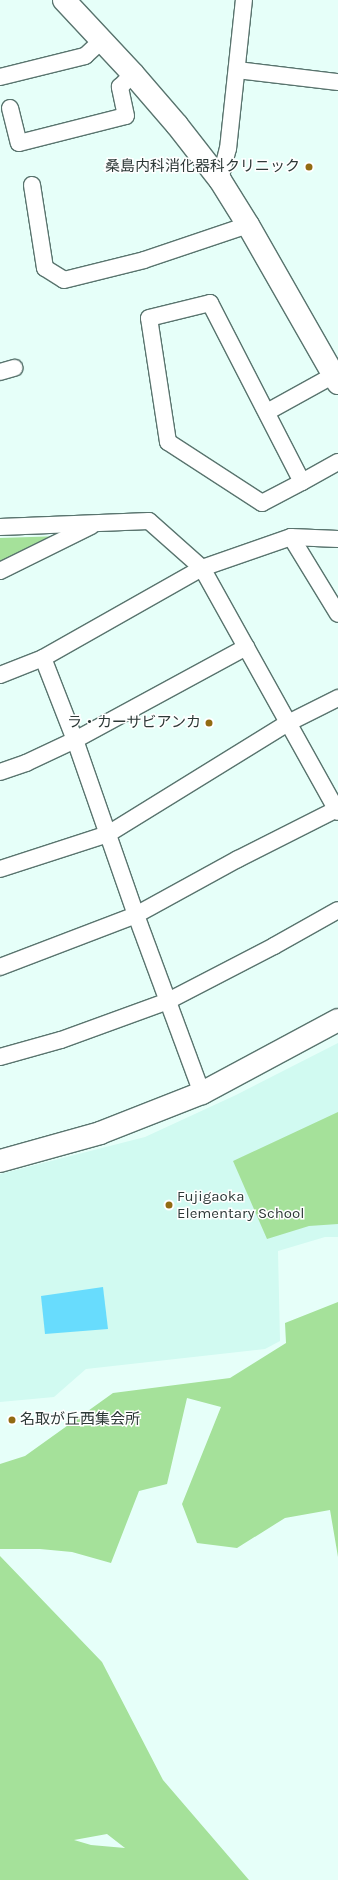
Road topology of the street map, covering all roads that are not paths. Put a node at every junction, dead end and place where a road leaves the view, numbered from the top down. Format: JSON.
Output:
{"nodes":[{"id":1,"x":64,"y":0,"type":"edge"},
{"id":2,"x":244,"y":0,"type":"edge"},
{"id":3,"x":102,"y":40,"type":"junction"},
{"id":4,"x":237,"y":70,"type":"junction"},
{"id":5,"x":132,"y":74,"type":"junction"},
{"id":6,"x":0,"y":77,"type":"edge"},
{"id":7,"x":338,"y":82,"type":"edge"},
{"id":8,"x":10,"y":108,"type":"dead end"},
{"id":9,"x":220,"y":180,"type":"junction"},
{"id":10,"x":32,"y":185,"type":"dead end"},
{"id":11,"x":248,"y":225,"type":"junction"},
{"id":12,"x":336,"y":379,"type":"edge"},
{"id":13,"x":267,"y":412,"type":"junction"},
{"id":14,"x":338,"y":462,"type":"edge"},
{"id":15,"x":302,"y":482,"type":"junction"},
{"id":16,"x":96,"y":523,"type":"junction"},
{"id":17,"x":0,"y":527,"type":"edge"},
{"id":18,"x":291,"y":537,"type":"junction"},
{"id":19,"x":338,"y":539,"type":"edge"},
{"id":20,"x":202,"y":568,"type":"junction"},
{"id":21,"x":0,"y":571,"type":"edge"},
{"id":22,"x":338,"y":614,"type":"edge"},
{"id":23,"x":246,"y":647,"type":"junction"},
{"id":24,"x":43,"y":658,"type":"junction"},
{"id":25,"x":0,"y":675,"type":"edge"},
{"id":26,"x":338,"y":698,"type":"edge"},
{"id":27,"x":288,"y":723,"type":"junction"},
{"id":28,"x":75,"y":740,"type":"junction"},
{"id":29,"x":0,"y":772,"type":"edge"},
{"id":30,"x":337,"y":810,"type":"edge"},
{"id":31,"x":108,"y":834,"type":"junction"},
{"id":32,"x":0,"y":869,"type":"edge"},
{"id":33,"x":338,"y":910,"type":"edge"},
{"id":34,"x":136,"y":915,"type":"junction"},
{"id":35,"x":0,"y":967,"type":"edge"},
{"id":36,"x":168,"y":1001,"type":"junction"},
{"id":37,"x":338,"y":1020,"type":"edge"},
{"id":38,"x":0,"y":1058,"type":"edge"},
{"id":39,"x":202,"y":1093,"type":"junction"},
{"id":40,"x":0,"y":1161,"type":"edge"}],
"edges":[{"from":1,"to":3,"type":"street"},
{"from":2,"to":4,"type":"street"},
{"from":3,"to":5,"type":"street"},
{"from":3,"to":6,"type":"street"},
{"from":4,"to":7,"type":"street"},
{"from":4,"to":9,"type":"street"},
{"from":5,"to":8,"type":"street"},
{"from":5,"to":9,"type":"street"},
{"from":9,"to":11,"type":"street"},
{"from":10,"to":11,"type":"street"},
{"from":11,"to":12,"type":"street"},
{"from":12,"to":13,"type":"street"},
{"from":13,"to":15,"type":"street"},
{"from":13,"to":15,"type":"street"},
{"from":14,"to":15,"type":"street"},
{"from":16,"to":17,"type":"street"},
{"from":16,"to":20,"type":"street"},
{"from":16,"to":21,"type":"street"},
{"from":18,"to":19,"type":"street"},
{"from":18,"to":20,"type":"street"},
{"from":18,"to":22,"type":"street"},
{"from":20,"to":23,"type":"street"},
{"from":20,"to":24,"type":"street"},
{"from":23,"to":27,"type":"street"},
{"from":23,"to":28,"type":"street"},
{"from":24,"to":25,"type":"street"},
{"from":24,"to":28,"type":"street"},
{"from":26,"to":27,"type":"street"},
{"from":27,"to":30,"type":"street"},
{"from":27,"to":31,"type":"street"},
{"from":28,"to":29,"type":"street"},
{"from":28,"to":31,"type":"street"},
{"from":30,"to":34,"type":"street"},
{"from":31,"to":32,"type":"street"},
{"from":31,"to":34,"type":"street"},
{"from":33,"to":36,"type":"street"},
{"from":34,"to":35,"type":"street"},
{"from":34,"to":36,"type":"street"},
{"from":36,"to":38,"type":"street"},
{"from":36,"to":39,"type":"street"},
{"from":37,"to":39,"type":"street"},
{"from":39,"to":40,"type":"street"}]}
